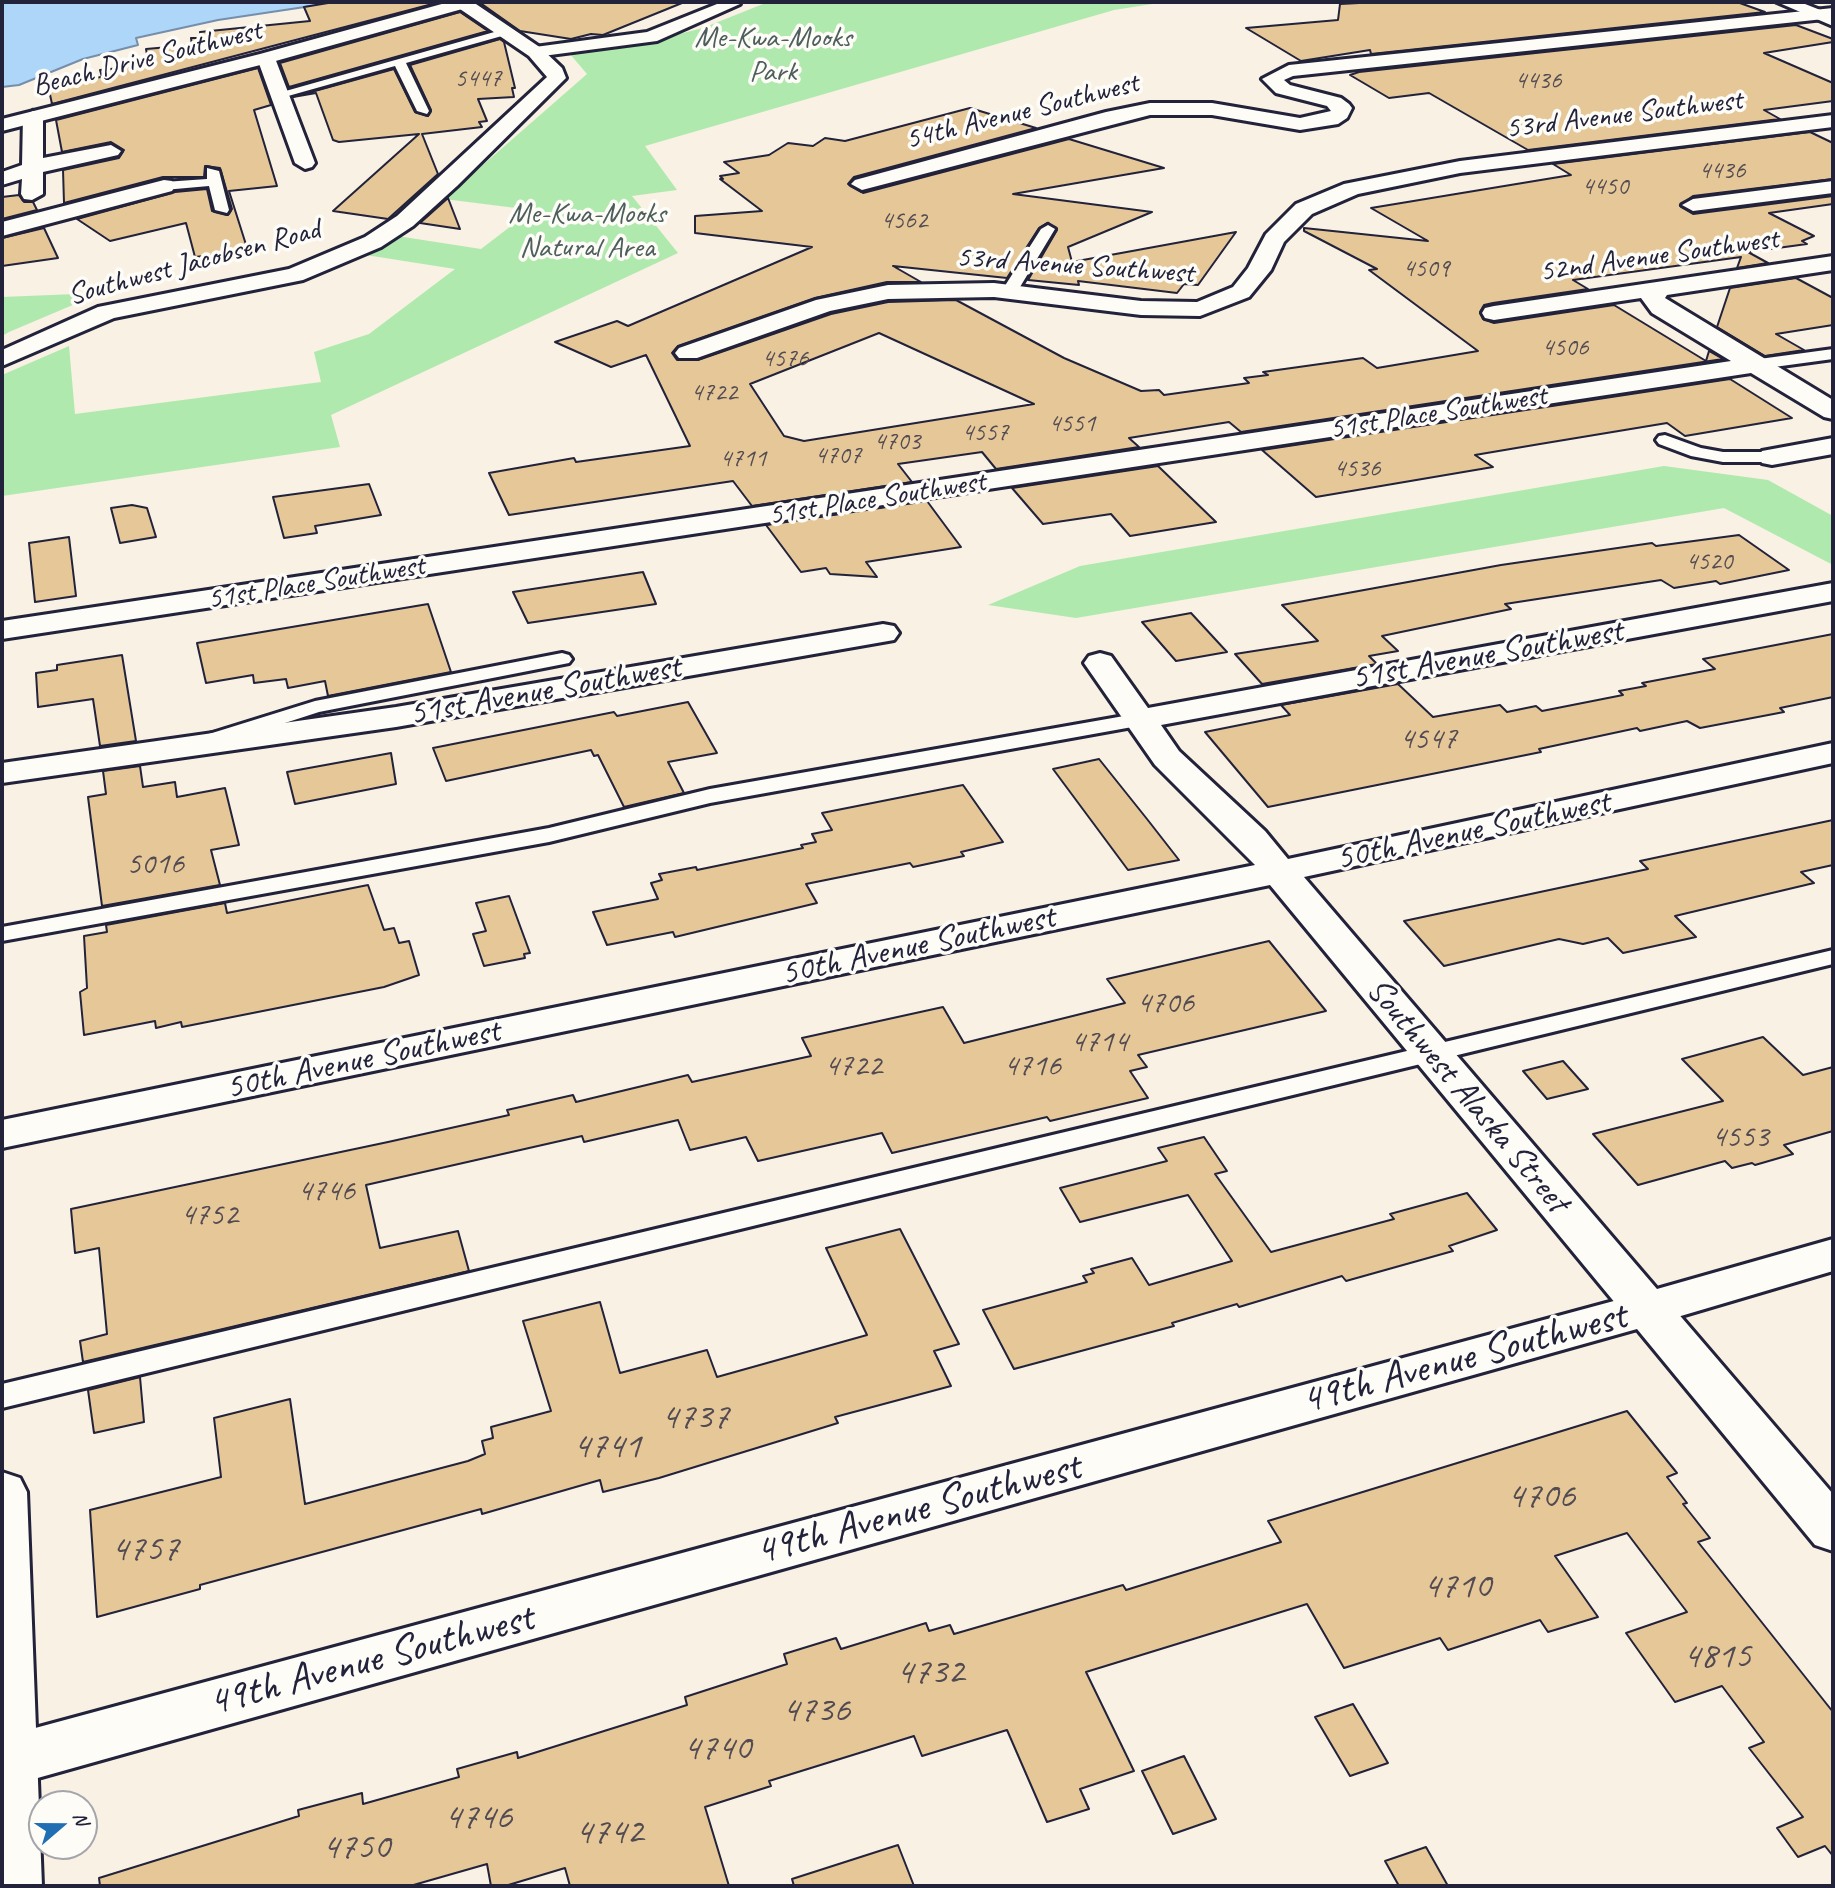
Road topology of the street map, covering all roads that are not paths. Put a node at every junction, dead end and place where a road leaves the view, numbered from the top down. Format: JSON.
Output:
{"nodes":[{"id":1,"x":465,"y":2,"type":"edge"},
{"id":2,"x":1786,"y":2,"type":"edge"},
{"id":3,"x":731,"y":4,"type":"dead end"},
{"id":4,"x":1828,"y":16,"type":"edge"},
{"id":5,"x":505,"y":32,"type":"junction"},
{"id":6,"x":535,"y":52,"type":"junction"},
{"id":7,"x":266,"y":58,"type":"junction"},
{"id":8,"x":398,"y":61,"type":"junction"},
{"id":9,"x":281,"y":94,"type":"junction"},
{"id":10,"x":423,"y":111,"type":"dead end"},
{"id":11,"x":33,"y":117,"type":"junction"},
{"id":12,"x":1833,"y":121,"type":"edge"},
{"id":13,"x":2,"y":125,"type":"edge"},
{"id":14,"x":111,"y":151,"type":"dead end"},
{"id":15,"x":305,"y":163,"type":"dead end"},
{"id":16,"x":33,"y":169,"type":"junction"},
{"id":17,"x":2,"y":179,"type":"edge"},
{"id":18,"x":862,"y":184,"type":"dead end"},
{"id":19,"x":164,"y":186,"type":"joint"},
{"id":20,"x":1833,"y":187,"type":"edge"},
{"id":21,"x":1693,"y":205,"type":"dead end"},
{"id":22,"x":222,"y":210,"type":"dead end"},
{"id":23,"x":31,"y":220,"type":"junction"},
{"id":24,"x":2,"y":229,"type":"edge"},
{"id":25,"x":1048,"y":229,"type":"dead end"},
{"id":26,"x":1833,"y":263,"type":"edge"},
{"id":27,"x":1658,"y":288,"type":"junction"},
{"id":28,"x":1009,"y":292,"type":"junction"},
{"id":29,"x":1494,"y":313,"type":"dead end"},
{"id":30,"x":688,"y":353,"type":"dead end"},
{"id":31,"x":1833,"y":354,"type":"edge"},
{"id":32,"x":2,"y":359,"type":"edge"},
{"id":33,"x":1752,"y":365,"type":"junction"},
{"id":34,"x":1833,"y":411,"type":"edge"},
{"id":35,"x":1665,"y":440,"type":"dead end"},
{"id":36,"x":1833,"y":446,"type":"edge"},
{"id":37,"x":1772,"y":457,"type":"joint"},
{"id":38,"x":1833,"y":592,"type":"edge"},
{"id":39,"x":2,"y":630,"type":"edge"},
{"id":40,"x":883,"y":633,"type":"dead end"},
{"id":41,"x":562,"y":659,"type":"dead end"},
{"id":42,"x":1100,"y":663,"type":"dead end"},
{"id":43,"x":1141,"y":719,"type":"junction"},
{"id":44,"x":207,"y":743,"type":"junction"},
{"id":45,"x":1833,"y":753,"type":"edge"},
{"id":46,"x":2,"y":773,"type":"edge"},
{"id":47,"x":1280,"y":872,"type":"junction"},
{"id":48,"x":2,"y":934,"type":"edge"},
{"id":49,"x":1833,"y":957,"type":"edge"},
{"id":50,"x":1429,"y":1052,"type":"junction"},
{"id":51,"x":2,"y":1134,"type":"edge"},
{"id":52,"x":1833,"y":1255,"type":"edge"},
{"id":53,"x":1647,"y":1308,"type":"junction"},
{"id":54,"x":2,"y":1396,"type":"edge"},
{"id":55,"x":2,"y":1492,"type":"edge"},
{"id":56,"x":1833,"y":1530,"type":"edge"},
{"id":57,"x":6,"y":1762,"type":"edge"},
{"id":58,"x":12,"y":1886,"type":"edge"}],
"edges":[{"from":1,"to":5,"type":"street","name":"Southwest Jacobsen Road"},
{"from":1,"to":7,"type":"street","name":"Beach Drive Southwest"},
{"from":2,"to":4,"type":"street"},
{"from":3,"to":6,"type":"street"},
{"from":4,"to":18,"type":"street","name":"54th Avenue Southwest"},
{"from":5,"to":6,"type":"street","name":"Southwest Jacobsen Road"},
{"from":5,"to":8,"type":"lane"},
{"from":6,"to":32,"type":"street","name":"Southwest Jacobsen Road"},
{"from":7,"to":9,"type":"street"},
{"from":7,"to":11,"type":"street","name":"Beach Drive Southwest"},
{"from":8,"to":9,"type":"lane"},
{"from":8,"to":10,"type":"lane"},
{"from":9,"to":15,"type":"street"},
{"from":11,"to":13,"type":"street","name":"Beach Drive Southwest"},
{"from":11,"to":16,"type":"street"},
{"from":12,"to":28,"type":"street","name":"53rd Avenue Southwest"},
{"from":14,"to":16,"type":"street"},
{"from":16,"to":17,"type":"street"},
{"from":16,"to":23,"type":"street"},
{"from":19,"to":22,"type":"lane"},
{"from":19,"to":23,"type":"street"},
{"from":20,"to":21,"type":"street"},
{"from":23,"to":24,"type":"street"},
{"from":25,"to":28,"type":"lane"},
{"from":26,"to":27,"type":"street","name":"52nd Avenue Southwest"},
{"from":27,"to":29,"type":"street","name":"52nd Avenue Southwest"},
{"from":27,"to":33,"type":"street"},
{"from":28,"to":30,"type":"street","name":"53rd Avenue Southwest"},
{"from":31,"to":33,"type":"lane"},
{"from":33,"to":34,"type":"street"},
{"from":33,"to":39,"type":"street","name":"51st Place Southwest"},
{"from":35,"to":37,"type":"lane"},
{"from":36,"to":37,"type":"street"},
{"from":38,"to":43,"type":"street","name":"51st Avenue Southwest"},
{"from":40,"to":44,"type":"street","name":"51st Avenue Southwest"},
{"from":41,"to":44,"type":"lane","name":"51st Avenue Southwest"},
{"from":42,"to":43,"type":"street","name":"Southwest Alaska Street"},
{"from":43,"to":47,"type":"street","name":"Southwest Alaska Street"},
{"from":43,"to":48,"type":"lane"},
{"from":44,"to":46,"type":"street","name":"51st Avenue Southwest"},
{"from":45,"to":47,"type":"street","name":"50th Avenue Southwest"},
{"from":47,"to":50,"type":"street","name":"Southwest Alaska Street"},
{"from":47,"to":51,"type":"street","name":"50th Avenue Southwest"},
{"from":49,"to":50,"type":"lane"},
{"from":50,"to":53,"type":"street","name":"Southwest Alaska Street"},
{"from":50,"to":54,"type":"lane"},
{"from":52,"to":53,"type":"street","name":"49th Avenue Southwest"},
{"from":53,"to":56,"type":"street","name":"Southwest Alaska Street"},
{"from":53,"to":57,"type":"street","name":"49th Avenue Southwest"},
{"from":55,"to":57,"type":"street"},
{"from":57,"to":58,"type":"street"}]}
